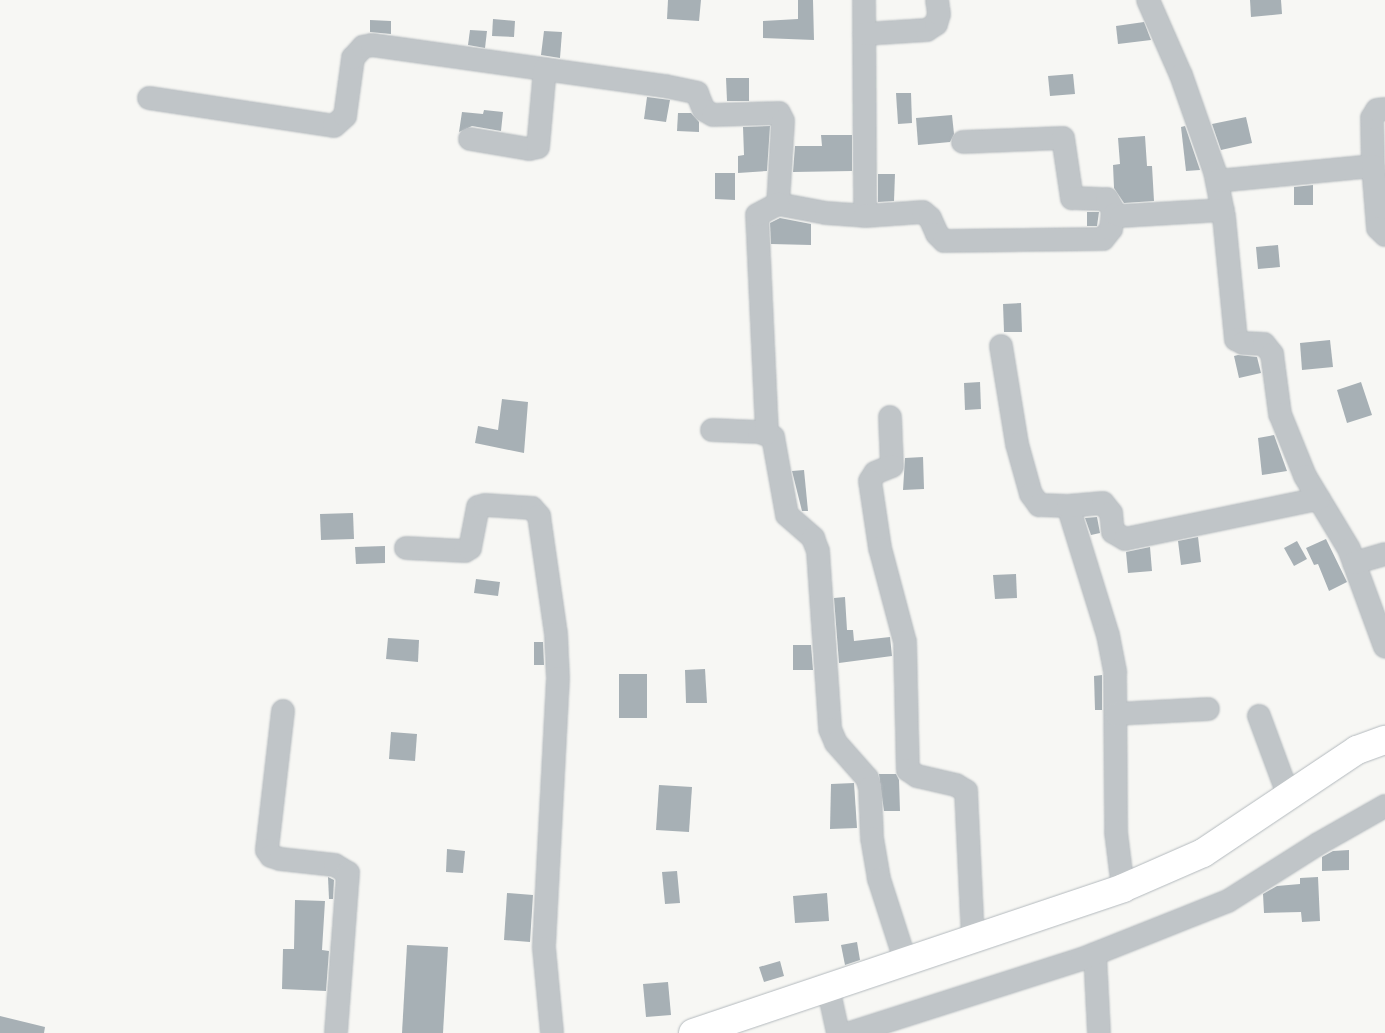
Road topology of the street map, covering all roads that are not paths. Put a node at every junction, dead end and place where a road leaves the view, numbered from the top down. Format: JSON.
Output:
{"nodes":[{"id":1,"x":864,"y":0,"type":"edge"},
{"id":2,"x":937,"y":0,"type":"edge"},
{"id":3,"x":1148,"y":0,"type":"edge"},
{"id":4,"x":864,"y":34,"type":"junction"},
{"id":5,"x":545,"y":69,"type":"junction"},
{"id":6,"x":149,"y":98,"type":"dead end"},
{"id":7,"x":1385,"y":109,"type":"edge"},
{"id":8,"x":470,"y":139,"type":"dead end"},
{"id":9,"x":963,"y":142,"type":"dead end"},
{"id":10,"x":1373,"y":166,"type":"junction"},
{"id":11,"x":1217,"y":181,"type":"junction"},
{"id":12,"x":778,"y":204,"type":"junction"},
{"id":13,"x":1223,"y":210,"type":"junction"},
{"id":14,"x":1113,"y":211,"type":"junction"},
{"id":15,"x":865,"y":216,"type":"junction"},
{"id":16,"x":1385,"y":235,"type":"edge"},
{"id":17,"x":1001,"y":346,"type":"dead end"},
{"id":18,"x":890,"y":417,"type":"dead end"},
{"id":19,"x":712,"y":430,"type":"dead end"},
{"id":20,"x":768,"y":433,"type":"junction"},
{"id":21,"x":1319,"y":499,"type":"junction"},
{"id":22,"x":1068,"y":506,"type":"junction"},
{"id":23,"x":406,"y":548,"type":"dead end"},
{"id":24,"x":1385,"y":554,"type":"edge"},
{"id":25,"x":1354,"y":563,"type":"junction"},
{"id":26,"x":1385,"y":648,"type":"edge"},
{"id":27,"x":1208,"y":709,"type":"dead end"},
{"id":28,"x":282,"y":711,"type":"dead end"},
{"id":29,"x":1116,"y":714,"type":"junction"},
{"id":30,"x":1259,"y":716,"type":"dead end"},
{"id":31,"x":1385,"y":740,"type":"edge"},
{"id":32,"x":1290,"y":797,"type":"junction"},
{"id":33,"x":1385,"y":806,"type":"edge"},
{"id":34,"x":1123,"y":888,"type":"junction"},
{"id":35,"x":973,"y":939,"type":"junction"},
{"id":36,"x":1095,"y":954,"type":"junction"},
{"id":37,"x":906,"y":963,"type":"junction"},
{"id":38,"x":830,"y":994,"type":"junction"},
{"id":39,"x":841,"y":1030,"type":"edge"},
{"id":40,"x":336,"y":1033,"type":"edge"},
{"id":41,"x":552,"y":1033,"type":"edge"},
{"id":42,"x":693,"y":1033,"type":"edge"},
{"id":43,"x":1099,"y":1033,"type":"edge"}],
"edges":[{"from":1,"to":4,"type":"street"},
{"from":2,"to":4,"type":"street"},
{"from":3,"to":11,"type":"street"},
{"from":4,"to":15,"type":"street"},
{"from":5,"to":6,"type":"street"},
{"from":5,"to":8,"type":"street"},
{"from":5,"to":12,"type":"street"},
{"from":7,"to":10,"type":"street"},
{"from":9,"to":14,"type":"street"},
{"from":10,"to":11,"type":"street"},
{"from":10,"to":16,"type":"street"},
{"from":11,"to":13,"type":"street"},
{"from":12,"to":15,"type":"street"},
{"from":12,"to":20,"type":"street"},
{"from":13,"to":14,"type":"street"},
{"from":13,"to":21,"type":"street"},
{"from":14,"to":15,"type":"street"},
{"from":17,"to":22,"type":"street"},
{"from":18,"to":35,"type":"street"},
{"from":19,"to":20,"type":"street"},
{"from":20,"to":37,"type":"street"},
{"from":21,"to":22,"type":"street"},
{"from":21,"to":25,"type":"street"},
{"from":22,"to":29,"type":"street"},
{"from":23,"to":41,"type":"street"},
{"from":24,"to":25,"type":"street"},
{"from":25,"to":26,"type":"street"},
{"from":27,"to":29,"type":"street"},
{"from":28,"to":40,"type":"street"},
{"from":29,"to":34,"type":"street"},
{"from":30,"to":32,"type":"street"},
{"from":31,"to":32,"type":"main road"},
{"from":32,"to":34,"type":"main road"},
{"from":33,"to":36,"type":"street"},
{"from":34,"to":35,"type":"main road"},
{"from":35,"to":37,"type":"main road"},
{"from":36,"to":39,"type":"street"},
{"from":36,"to":43,"type":"street"},
{"from":37,"to":38,"type":"main road"},
{"from":38,"to":39,"type":"street"},
{"from":38,"to":42,"type":"main road"}]}
